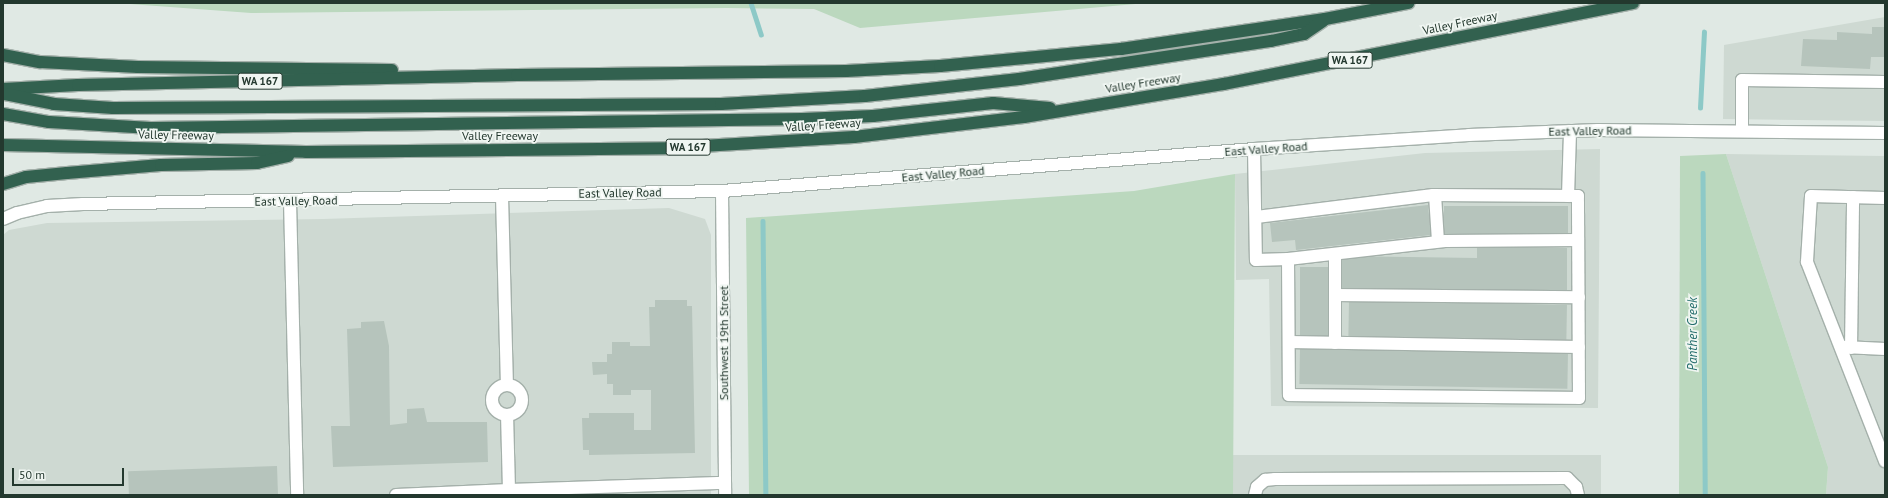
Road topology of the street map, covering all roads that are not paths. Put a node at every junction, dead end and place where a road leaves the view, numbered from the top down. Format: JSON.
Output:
{"nodes":[{"id":1,"x":1408,"y":3,"type":"edge"},
{"id":2,"x":1633,"y":3,"type":"edge"},
{"id":3,"x":1326,"y":20,"type":"junction"},
{"id":4,"x":3,"y":55,"type":"edge"},
{"id":5,"x":517,"y":75,"type":"junction"},
{"id":6,"x":1885,"y":82,"type":"edge"},
{"id":7,"x":3,"y":89,"type":"edge"},
{"id":8,"x":3,"y":94,"type":"edge"},
{"id":9,"x":1067,"y":110,"type":"junction"},
{"id":10,"x":3,"y":114,"type":"edge"},
{"id":11,"x":1742,"y":130,"type":"junction"},
{"id":12,"x":1570,"y":131,"type":"junction"},
{"id":13,"x":1885,"y":133,"type":"edge"},
{"id":14,"x":3,"y":145,"type":"edge"},
{"id":15,"x":1254,"y":149,"type":"junction"},
{"id":16,"x":306,"y":152,"type":"junction"},
{"id":17,"x":3,"y":184,"type":"edge"},
{"id":18,"x":722,"y":191,"type":"junction"},
{"id":19,"x":1435,"y":195,"type":"junction"},
{"id":20,"x":502,"y":196,"type":"junction"},
{"id":21,"x":1568,"y":196,"type":"junction"},
{"id":22,"x":1853,"y":197,"type":"junction"},
{"id":23,"x":1885,"y":198,"type":"edge"},
{"id":24,"x":290,"y":201,"type":"junction"},
{"id":25,"x":1256,"y":217,"type":"junction"},
{"id":26,"x":3,"y":219,"type":"edge"},
{"id":27,"x":1578,"y":240,"type":"junction"},
{"id":28,"x":1438,"y":241,"type":"junction"},
{"id":29,"x":1335,"y":254,"type":"junction"},
{"id":30,"x":1288,"y":259,"type":"junction"},
{"id":31,"x":1335,"y":295,"type":"junction"},
{"id":32,"x":1578,"y":297,"type":"junction"},
{"id":33,"x":1289,"y":342,"type":"junction"},
{"id":34,"x":1335,"y":343,"type":"junction"},
{"id":35,"x":1578,"y":347,"type":"junction"},
{"id":36,"x":1846,"y":347,"type":"junction"},
{"id":37,"x":1885,"y":349,"type":"edge"},
{"id":38,"x":506,"y":385,"type":"junction"},
{"id":39,"x":507,"y":415,"type":"junction"},
{"id":40,"x":1885,"y":461,"type":"edge"},
{"id":41,"x":725,"y":489,"type":"edge"},
{"id":42,"x":509,"y":490,"type":"junction"},
{"id":43,"x":297,"y":495,"type":"edge"},
{"id":44,"x":396,"y":495,"type":"edge"},
{"id":45,"x":1255,"y":495,"type":"edge"},
{"id":46,"x":1578,"y":495,"type":"edge"}],
"edges":[{"from":1,"to":3,"type":"highway","number":"WA 167"},
{"from":2,"to":9,"type":"highway","name":"Valley Freeway","number":"WA 167"},
{"from":3,"to":5,"type":"highway","number":"WA 167"},
{"from":3,"to":8,"type":"highway"},
{"from":4,"to":5,"type":"highway"},
{"from":5,"to":7,"type":"highway","number":"WA 167"},
{"from":6,"to":11,"type":"street"},
{"from":9,"to":10,"type":"highway"},
{"from":9,"to":16,"type":"highway","name":"Valley Freeway","number":"WA 167"},
{"from":11,"to":12,"type":"street","name":"East Valley Road"},
{"from":11,"to":13,"type":"street","name":"East Valley Road"},
{"from":12,"to":15,"type":"street","name":"East Valley Road"},
{"from":12,"to":21,"type":"street"},
{"from":14,"to":16,"type":"highway","name":"Valley Freeway","number":"WA 167"},
{"from":15,"to":18,"type":"street","name":"East Valley Road"},
{"from":15,"to":25,"type":"street"},
{"from":16,"to":17,"type":"highway"},
{"from":18,"to":20,"type":"street","name":"East Valley Road"},
{"from":18,"to":41,"type":"street","name":"Southwest 19th Street"},
{"from":19,"to":21,"type":"street"},
{"from":19,"to":25,"type":"street"},
{"from":19,"to":28,"type":"street"},
{"from":20,"to":24,"type":"street","name":"East Valley Road"},
{"from":20,"to":38,"type":"street"},
{"from":21,"to":27,"type":"street"},
{"from":22,"to":23,"type":"street"},
{"from":22,"to":36,"type":"street"},
{"from":22,"to":36,"type":"street"},
{"from":24,"to":26,"type":"street","name":"East Valley Road"},
{"from":24,"to":43,"type":"street"},
{"from":25,"to":30,"type":"street"},
{"from":27,"to":28,"type":"street"},
{"from":27,"to":32,"type":"street"},
{"from":28,"to":29,"type":"street"},
{"from":29,"to":30,"type":"street"},
{"from":29,"to":31,"type":"street"},
{"from":30,"to":33,"type":"street"},
{"from":31,"to":32,"type":"street"},
{"from":31,"to":34,"type":"street"},
{"from":32,"to":35,"type":"street"},
{"from":33,"to":34,"type":"street"},
{"from":33,"to":35,"type":"street"},
{"from":34,"to":35,"type":"street"},
{"from":36,"to":37,"type":"street"},
{"from":36,"to":40,"type":"street"},
{"from":38,"to":39,"type":"street"},
{"from":38,"to":39,"type":"street"},
{"from":39,"to":42,"type":"street"},
{"from":41,"to":42,"type":"street"},
{"from":42,"to":44,"type":"street"},
{"from":45,"to":46,"type":"street"}]}
